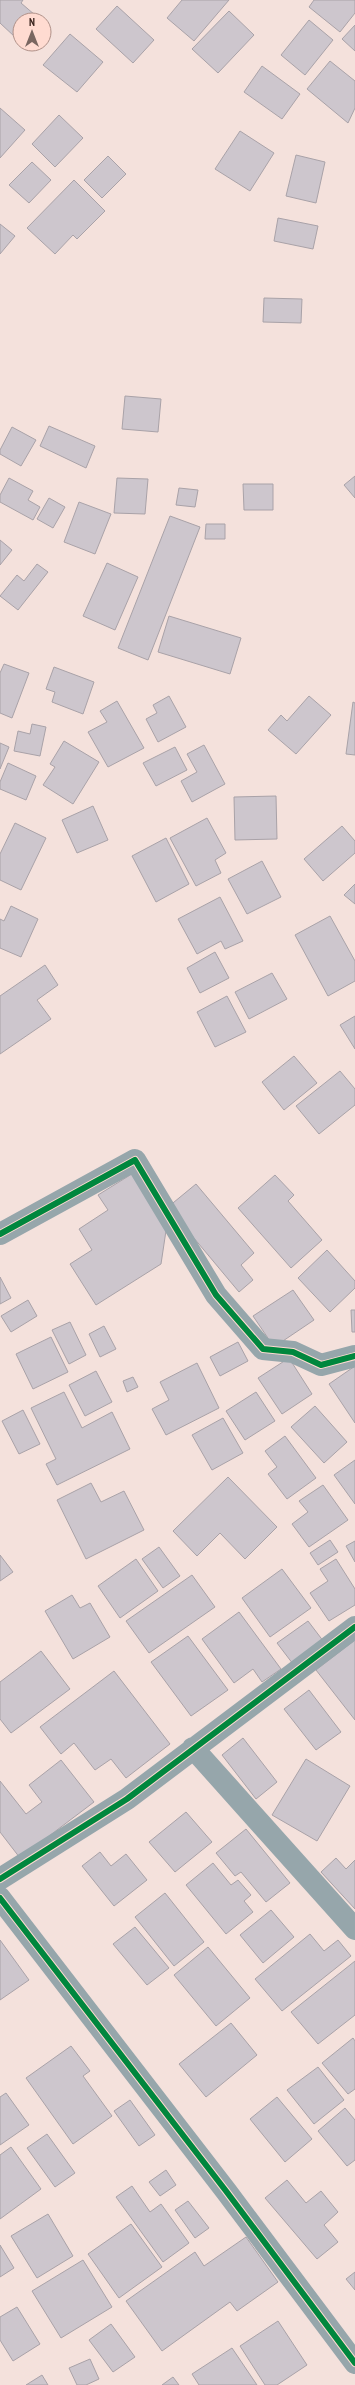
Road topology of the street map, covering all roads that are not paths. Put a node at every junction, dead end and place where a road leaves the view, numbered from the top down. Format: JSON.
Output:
{"nodes":[{"id":1,"x":0,"y":1234,"type":"edge"},
{"id":2,"x":355,"y":1356,"type":"edge"},
{"id":3,"x":355,"y":1626,"type":"edge"},
{"id":4,"x":193,"y":1748,"type":"junction"},
{"id":5,"x":0,"y":1879,"type":"edge"},
{"id":6,"x":0,"y":1898,"type":"edge"},
{"id":7,"x":355,"y":1929,"type":"edge"},
{"id":8,"x":355,"y":2364,"type":"edge"}],
"edges":[{"from":1,"to":2,"type":"street"},
{"from":3,"to":4,"type":"street"},
{"from":4,"to":5,"type":"street"},
{"from":4,"to":7,"type":"street"},
{"from":6,"to":8,"type":"street"}]}
